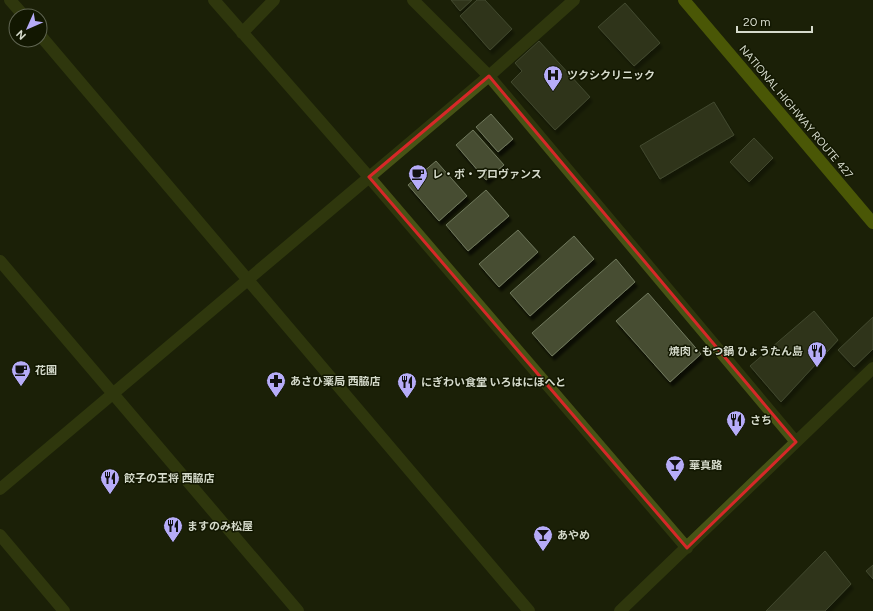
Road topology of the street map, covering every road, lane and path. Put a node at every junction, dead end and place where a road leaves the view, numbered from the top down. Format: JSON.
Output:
{"nodes":[{"id":1,"x":10,"y":0,"type":"edge"},
{"id":2,"x":214,"y":0,"type":"edge"},
{"id":3,"x":274,"y":0,"type":"edge"},
{"id":4,"x":413,"y":0,"type":"edge"},
{"id":5,"x":574,"y":0,"type":"edge"},
{"id":6,"x":684,"y":0,"type":"edge"},
{"id":7,"x":17,"y":8,"type":"edge"},
{"id":8,"x":242,"y":33,"type":"junction"},
{"id":9,"x":48,"y":44,"type":"edge"},
{"id":10,"x":488,"y":76,"type":"junction"},
{"id":11,"x":369,"y":177,"type":"junction"},
{"id":12,"x":873,"y":223,"type":"edge"},
{"id":13,"x":0,"y":261,"type":"edge"},
{"id":14,"x":248,"y":280,"type":"junction"},
{"id":15,"x":873,"y":368,"type":"edge"},
{"id":16,"x":112,"y":395,"type":"junction"},
{"id":17,"x":796,"y":442,"type":"junction"},
{"id":18,"x":0,"y":490,"type":"edge"},
{"id":19,"x":0,"y":535,"type":"edge"},
{"id":20,"x":687,"y":548,"type":"junction"},
{"id":21,"x":64,"y":611,"type":"edge"},
{"id":22,"x":298,"y":611,"type":"edge"},
{"id":23,"x":529,"y":611,"type":"edge"},
{"id":24,"x":620,"y":611,"type":"edge"}],
"edges":[{"from":1,"to":7,"type":"street"},
{"from":2,"to":8,"type":"street"},
{"from":3,"to":8,"type":"street"},
{"from":4,"to":10,"type":"street"},
{"from":5,"to":10,"type":"street"},
{"from":6,"to":12,"type":"highway","name":"NATIONAL HIGHWAY ROUTE 427"},
{"from":8,"to":11,"type":"street"},
{"from":9,"to":14,"type":"street"},
{"from":10,"to":11,"type":"street"},
{"from":10,"to":17,"type":"street"},
{"from":11,"to":14,"type":"street"},
{"from":11,"to":20,"type":"street"},
{"from":13,"to":16,"type":"street"},
{"from":14,"to":16,"type":"street"},
{"from":14,"to":23,"type":"street"},
{"from":15,"to":17,"type":"street"},
{"from":16,"to":18,"type":"street"},
{"from":16,"to":22,"type":"street"},
{"from":17,"to":20,"type":"street"},
{"from":19,"to":21,"type":"street"},
{"from":20,"to":24,"type":"street"}]}
